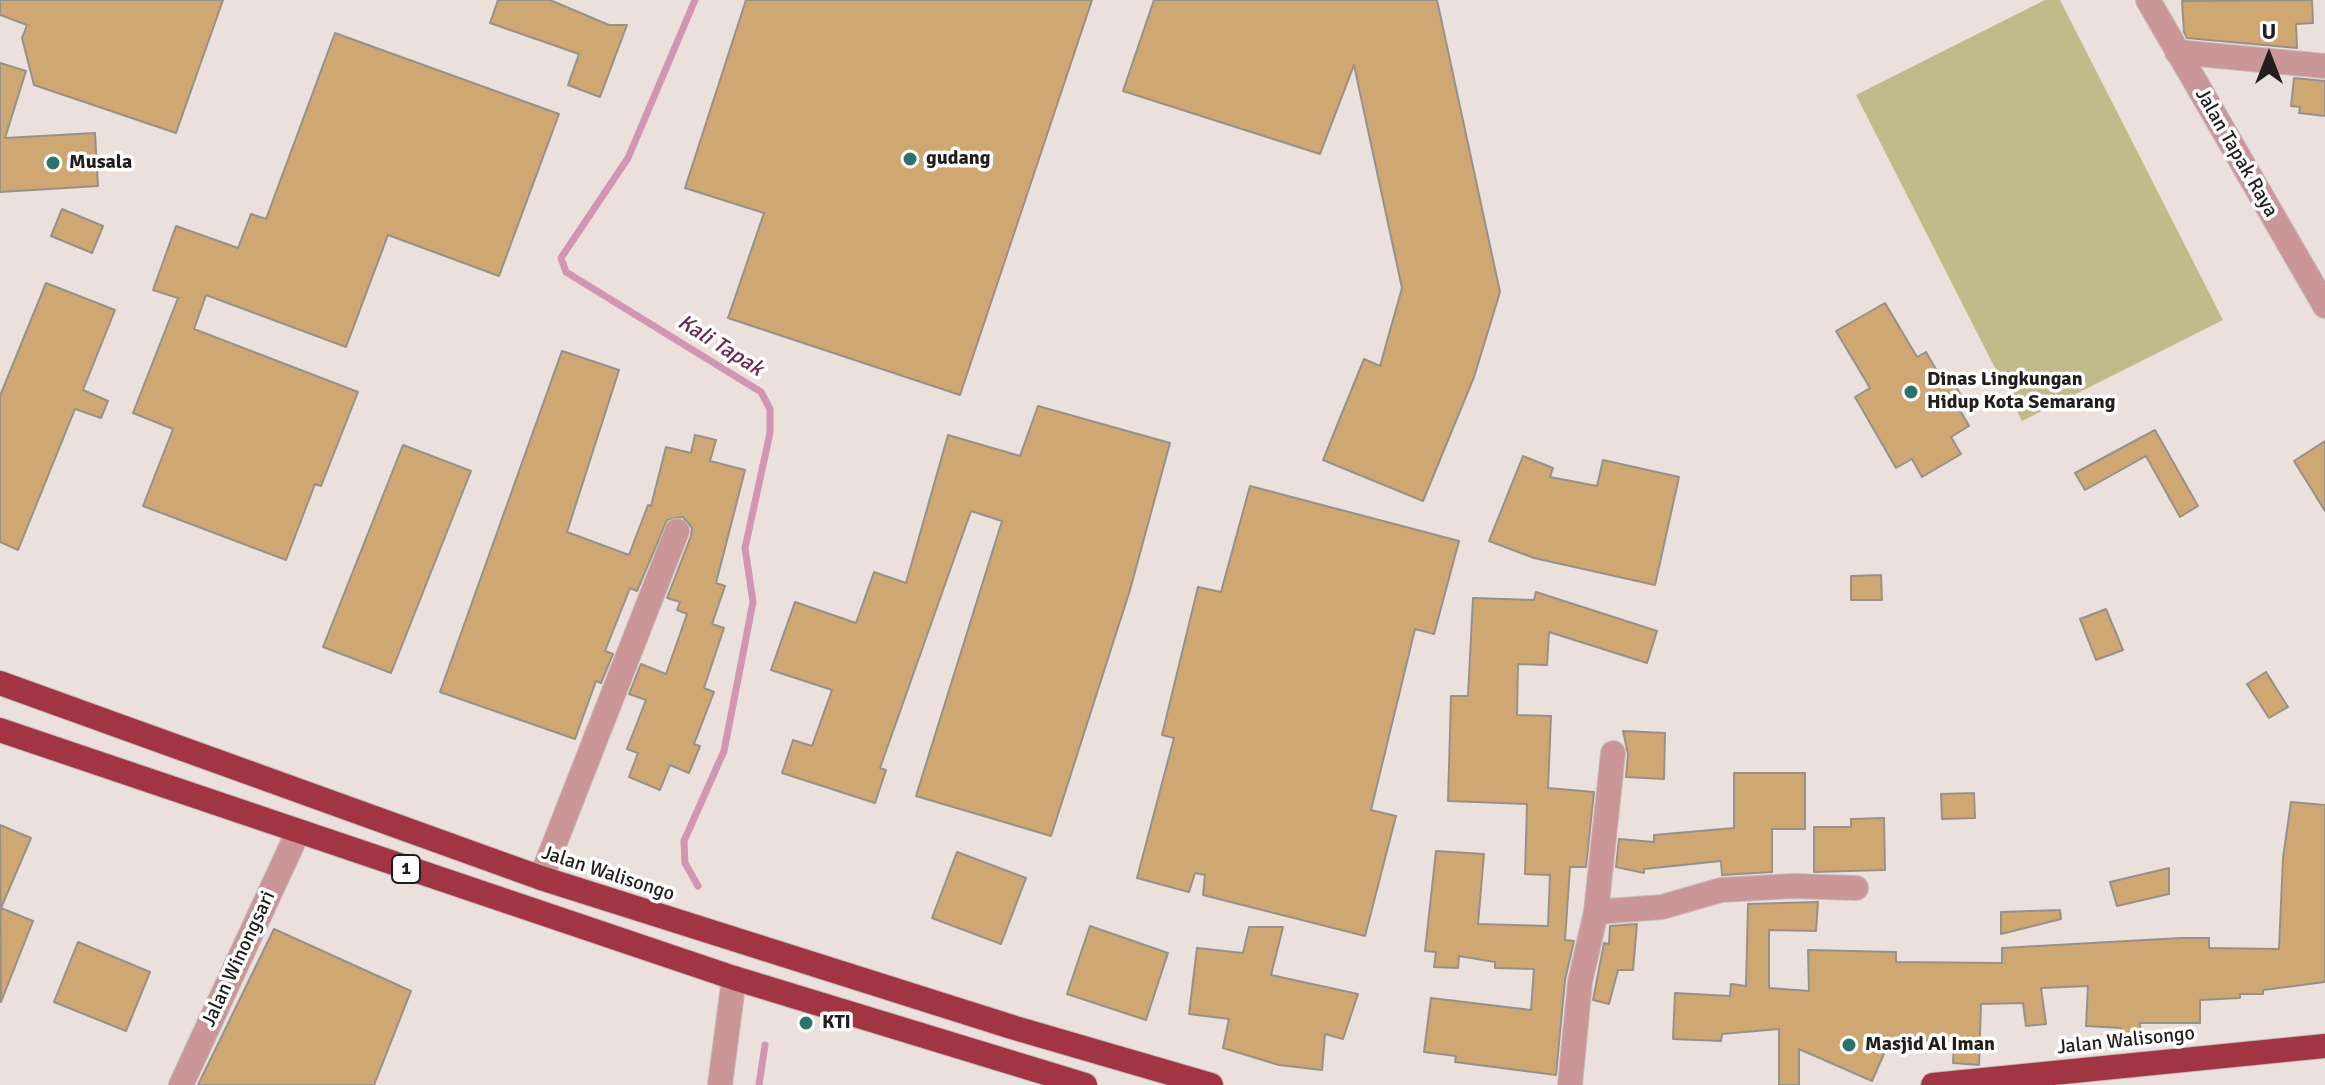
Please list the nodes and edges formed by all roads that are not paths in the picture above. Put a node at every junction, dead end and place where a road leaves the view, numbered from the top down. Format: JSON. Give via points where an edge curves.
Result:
{"nodes":[{"id":1,"x":2148,"y":0,"type":"edge"},
{"id":2,"x":2177,"y":52,"type":"junction"},
{"id":3,"x":2325,"y":66,"type":"edge"},
{"id":4,"x":2325,"y":306,"type":"edge"},
{"id":5,"x":677,"y":531,"type":"dead end"},
{"id":6,"x":0,"y":683,"type":"edge"},
{"id":7,"x":0,"y":730,"type":"edge"},
{"id":8,"x":1613,"y":753,"type":"dead end"},
{"id":9,"x":298,"y":832,"type":"junction"},
{"id":10,"x":541,"y":878,"type":"junction"},
{"id":11,"x":1856,"y":888,"type":"dead end"},
{"id":12,"x":1596,"y":912,"type":"junction"},
{"id":13,"x":734,"y":978,"type":"junction"},
{"id":14,"x":2325,"y":1046,"type":"edge"},
{"id":15,"x":181,"y":1085,"type":"edge"},
{"id":16,"x":720,"y":1085,"type":"edge"},
{"id":17,"x":1085,"y":1085,"type":"edge"},
{"id":18,"x":1211,"y":1085,"type":"edge"},
{"id":19,"x":1570,"y":1085,"type":"edge"},
{"id":20,"x":1933,"y":1085,"type":"edge"}],
"edges":[{"from":1,"to":2,"type":"street","name":"Jalan Tapak Raya"},
{"from":2,"to":3,"type":"street"},
{"from":2,"to":4,"type":"street","name":"Jalan Tapak Raya"},
{"from":5,"to":10,"type":"street"},
{"from":6,"to":10,"type":"highway","name":"Jalan Walisongo","number":"1"},
{"from":7,"to":9,"type":"highway","number":"1"},
{"from":8,"to":12,"type":"street"},
{"from":9,"to":13,"type":"highway","number":"1"},
{"from":9,"to":15,"type":"street","name":"Jalan Winongsari"},
{"from":10,"to":18,"type":"highway","name":"Jalan Walisongo","number":"1"},
{"from":11,"to":12,"type":"street","via":[[1721,890],[1662,907]]},
{"from":12,"to":19,"type":"street","via":[[1580,982]]},
{"from":13,"to":16,"type":"street"},
{"from":13,"to":17,"type":"highway","number":"1"},
{"from":14,"to":20,"type":"highway","name":"Jalan Walisongo"}]}
